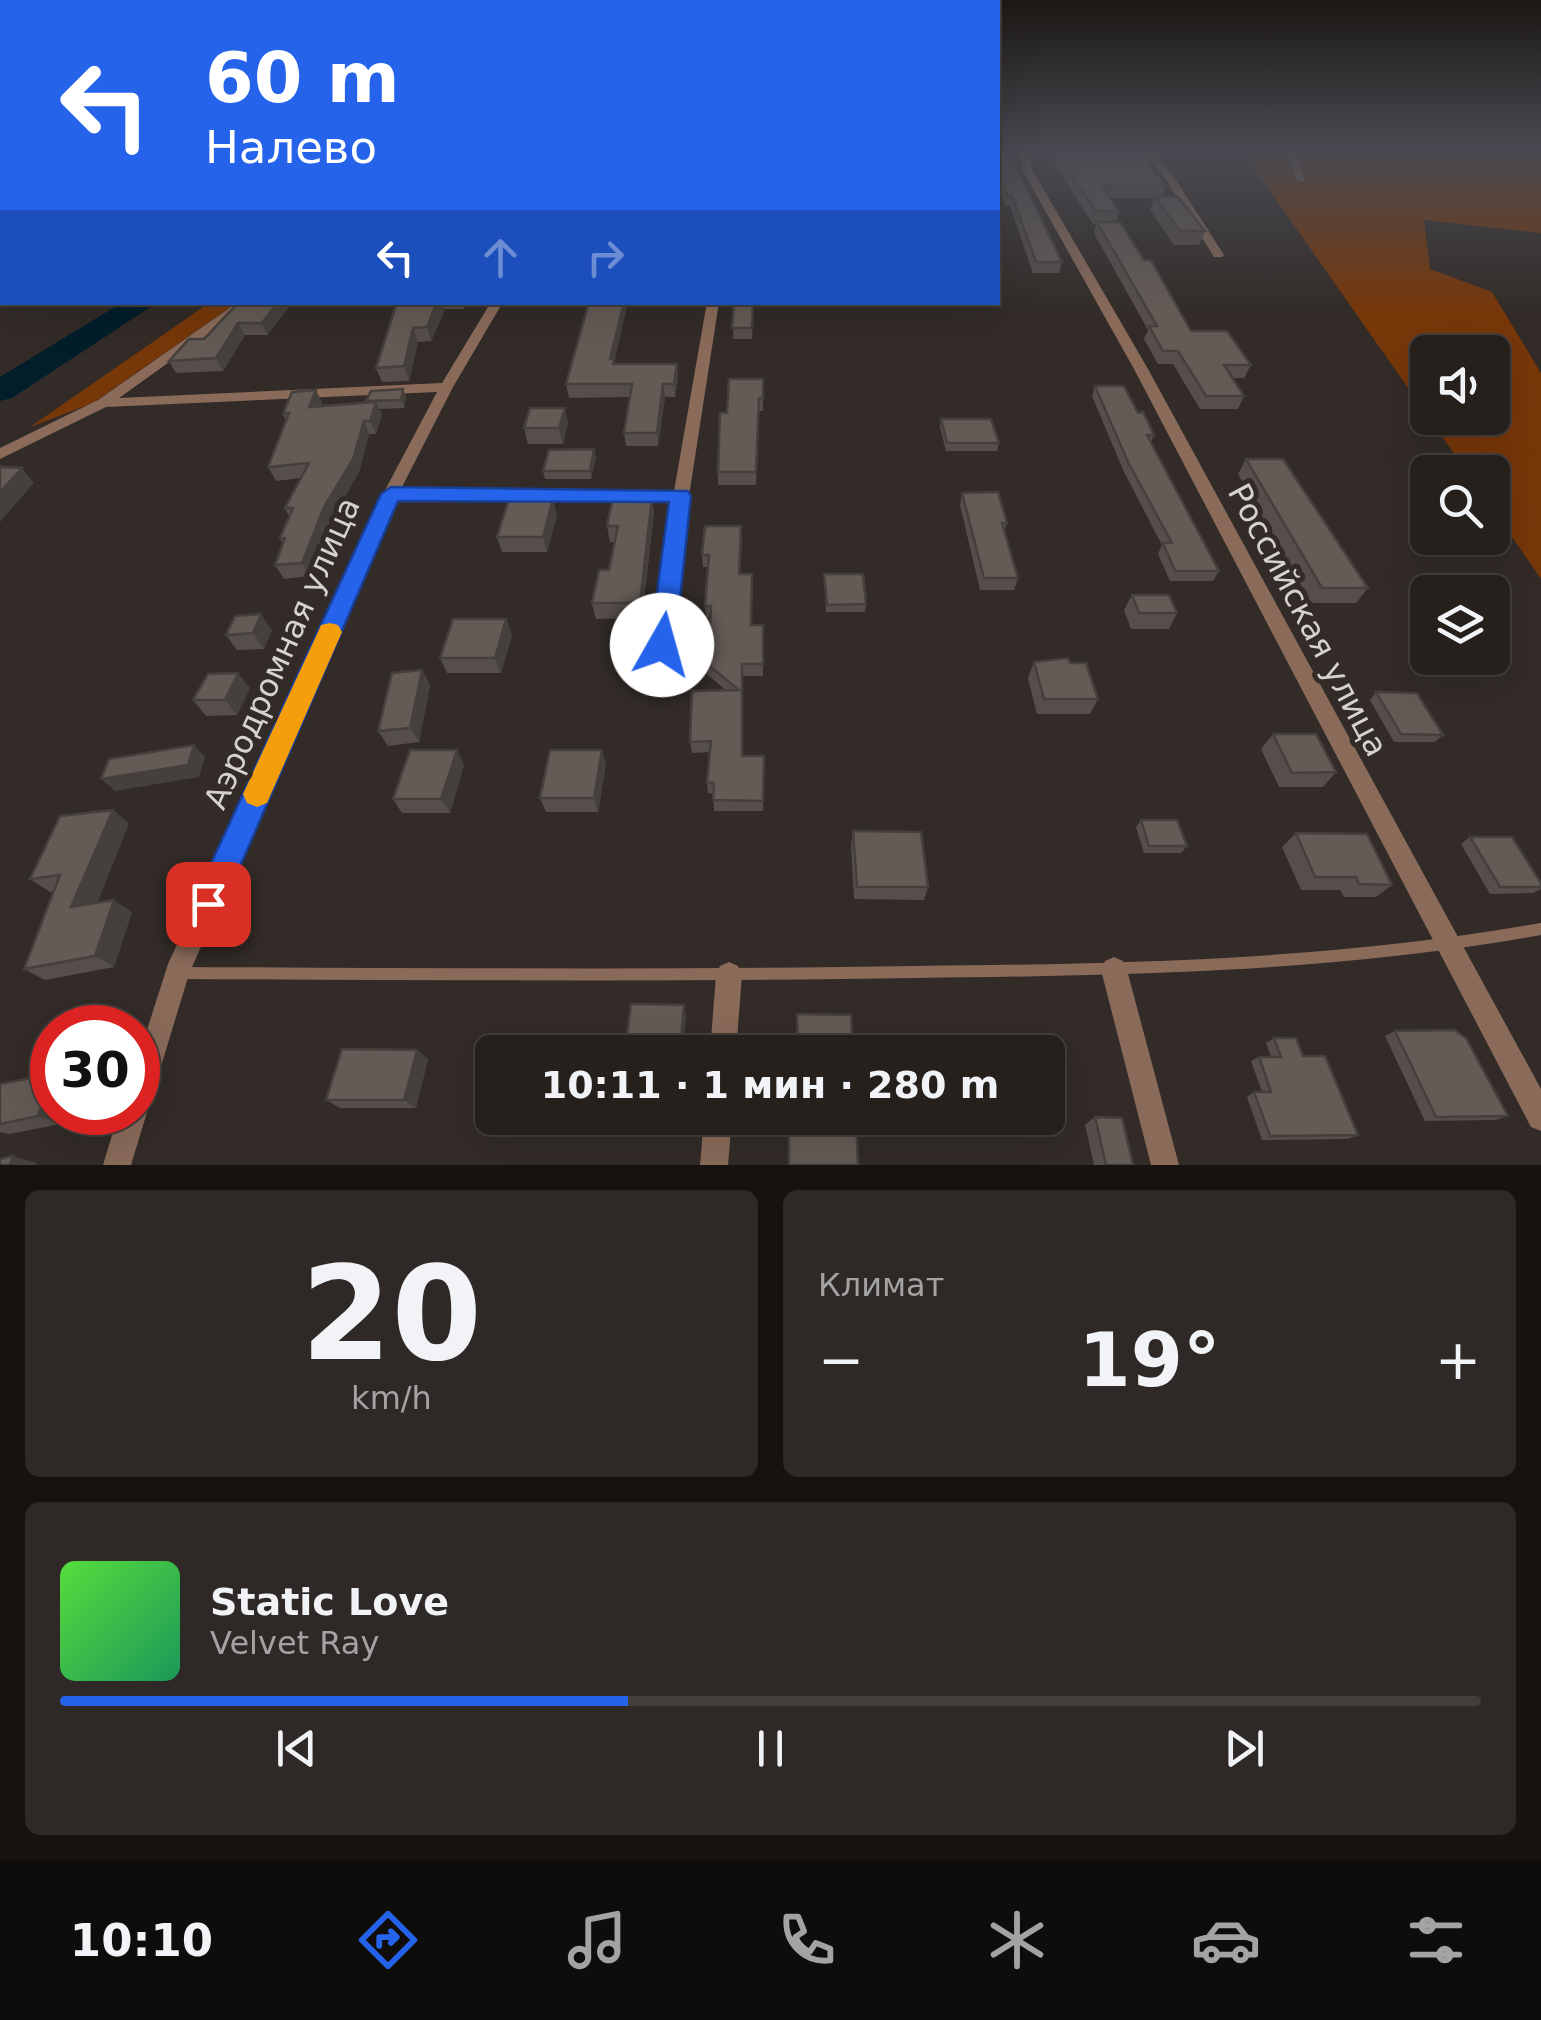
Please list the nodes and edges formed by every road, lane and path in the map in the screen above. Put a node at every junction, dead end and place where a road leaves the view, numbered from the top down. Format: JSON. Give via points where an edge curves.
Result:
{"nodes":[{"id":1,"x":1048,"y":205,"type":"edge"},
{"id":2,"x":1187,"y":205,"type":"edge"},
{"id":3,"x":1218,"y":255,"type":"dead end"},
{"id":4,"x":243,"y":305,"type":"edge"},
{"id":5,"x":495,"y":305,"type":"edge"},
{"id":6,"x":712,"y":305,"type":"edge"},
{"id":7,"x":446,"y":387,"type":"junction"},
{"id":8,"x":103,"y":402,"type":"junction"},
{"id":9,"x":0,"y":454,"type":"edge"},
{"id":10,"x":391,"y":494,"type":"junction"},
{"id":11,"x":680,"y":496,"type":"junction"},
{"id":12,"x":662,"y":645,"type":"dead end"},
{"id":13,"x":1541,"y":929,"type":"edge"},
{"id":14,"x":1448,"y":948,"type":"junction"},
{"id":15,"x":1114,"y":970,"type":"junction"},
{"id":16,"x":177,"y":973,"type":"junction"},
{"id":17,"x":729,"y":975,"type":"junction"},
{"id":18,"x":160,"y":1028,"type":"edge"},
{"id":19,"x":724,"y":1035,"type":"edge"},
{"id":20,"x":1541,"y":1117,"type":"edge"},
{"id":21,"x":127,"y":1135,"type":"edge"},
{"id":22,"x":717,"y":1135,"type":"edge"},
{"id":23,"x":117,"y":1165,"type":"edge"},
{"id":24,"x":714,"y":1165,"type":"edge"},
{"id":25,"x":1165,"y":1165,"type":"edge"}],
"edges":[{"from":1,"to":14,"type":"street","name":"Российская улица"},
{"from":2,"to":3,"type":"street"},
{"from":4,"to":8,"type":"street"},
{"from":5,"to":7,"type":"street","name":"Аэродромная улица"},
{"from":6,"to":11,"type":"street"},
{"from":7,"to":8,"type":"street"},
{"from":7,"to":10,"type":"street","name":"Аэродромная улица"},
{"from":8,"to":9,"type":"street"},
{"from":10,"to":11,"type":"street"},
{"from":10,"to":16,"type":"street","name":"Аэродромная улица"},
{"from":11,"to":12,"type":"street"},
{"from":13,"to":14,"type":"lane"},
{"from":14,"to":15,"type":"lane"},
{"from":14,"to":20,"type":"street","name":"Российская улица"},
{"from":15,"to":17,"type":"lane"},
{"from":15,"to":25,"type":"street"},
{"from":16,"to":17,"type":"lane"},
{"from":16,"to":18,"type":"street","name":"Аэродромная улица"},
{"from":17,"to":19,"type":"street"},
{"from":21,"to":23,"type":"street"},
{"from":22,"to":24,"type":"street"}]}
